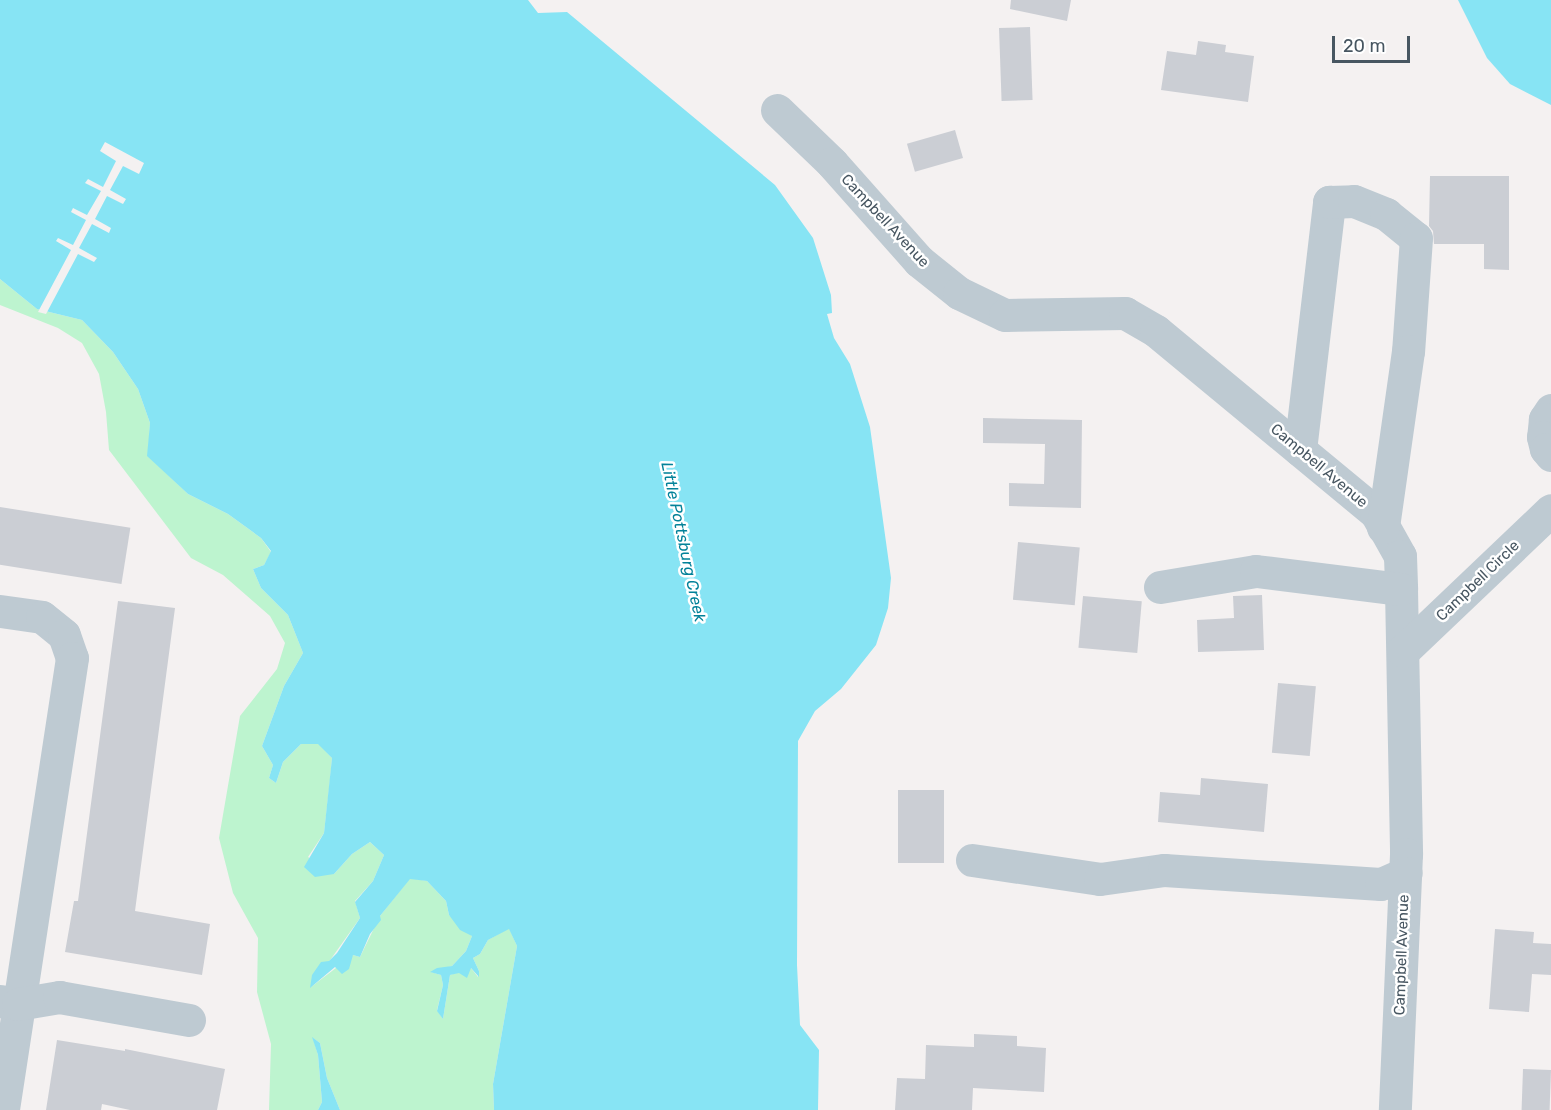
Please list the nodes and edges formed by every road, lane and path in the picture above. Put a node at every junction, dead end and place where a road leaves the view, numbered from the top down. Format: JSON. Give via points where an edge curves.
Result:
{"nodes":[{"id":1,"x":777,"y":110,"type":"dead end"},
{"id":2,"x":1551,"y":410,"type":"edge"},
{"id":3,"x":1300,"y":450,"type":"junction"},
{"id":4,"x":1551,"y":455,"type":"edge"},
{"id":5,"x":1551,"y":510,"type":"edge"},
{"id":6,"x":1383,"y":526,"type":"junction"},
{"id":7,"x":1160,"y":587,"type":"dead end"},
{"id":8,"x":1401,"y":589,"type":"junction"},
{"id":9,"x":0,"y":611,"type":"edge"},
{"id":10,"x":1403,"y":651,"type":"junction"},
{"id":11,"x":972,"y":860,"type":"dead end"},
{"id":12,"x":1406,"y":873,"type":"junction"},
{"id":13,"x":9,"y":1003,"type":"edge"},
{"id":14,"x":189,"y":1020,"type":"dead end"},
{"id":15,"x":3,"y":1110,"type":"edge"},
{"id":16,"x":1395,"y":1110,"type":"edge"}],
"edges":[{"from":1,"to":3,"type":"street","name":"Campbell Avenue","via":[[832,163],[919,261],[959,293],[1005,315],[1125,313],[1156,331]]},
{"from":2,"to":4,"type":"street","via":[[1545,419],[1543,437]]},
{"from":3,"to":6,"type":"street","name":"Campbell Avenue","via":[[1376,513]]},
{"from":3,"to":6,"type":"street","via":[[1329,202],[1354,201],[1386,214],[1416,238],[1408,351]]},
{"from":5,"to":10,"type":"street","name":"Campbell Circle"},
{"from":6,"to":8,"type":"street","name":"Campbell Avenue","via":[[1400,556]]},
{"from":7,"to":8,"type":"street","via":[[1256,571]]},
{"from":8,"to":10,"type":"street","name":"Campbell Avenue"},
{"from":9,"to":13,"type":"street","via":[[42,617],[64,635],[72,658]]},
{"from":10,"to":12,"type":"street","name":"Campbell Avenue"},
{"from":11,"to":12,"type":"street","via":[[1100,879],[1164,870],[1381,884]]},
{"from":12,"to":16,"type":"street","name":"Campbell Avenue"},
{"from":13,"to":14,"type":"street","via":[[58,996]]},
{"from":13,"to":15,"type":"street"}]}
